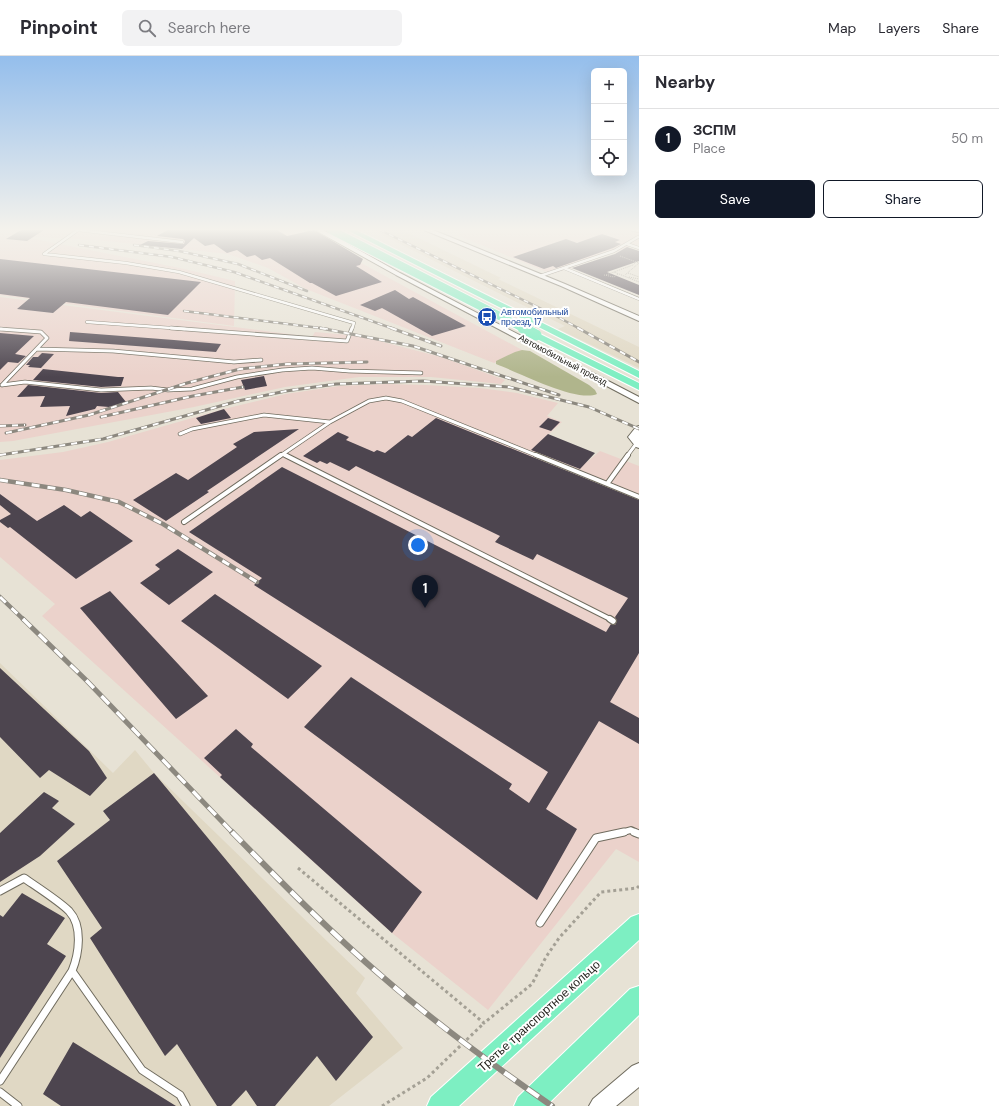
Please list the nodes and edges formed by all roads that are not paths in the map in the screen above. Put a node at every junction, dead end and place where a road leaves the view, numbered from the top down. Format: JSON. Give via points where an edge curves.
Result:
{"nodes":[{"id":1,"x":203,"y":279,"type":"edge"},
{"id":2,"x":410,"y":279,"type":"edge"},
{"id":3,"x":427,"y":279,"type":"edge"},
{"id":4,"x":448,"y":279,"type":"edge"},
{"id":5,"x":547,"y":279,"type":"edge"},
{"id":6,"x":591,"y":279,"type":"edge"},
{"id":7,"x":639,"y":299,"type":"edge"},
{"id":8,"x":639,"y":319,"type":"edge"},
{"id":9,"x":520,"y":321,"type":"dead end"},
{"id":10,"x":87,"y":322,"type":"dead end"},
{"id":11,"x":500,"y":327,"type":"junction"},
{"id":12,"x":0,"y":329,"type":"edge"},
{"id":13,"x":37,"y":349,"type":"junction"},
{"id":14,"x":261,"y":360,"type":"dead end"},
{"id":15,"x":421,"y":373,"type":"dead end"},
{"id":16,"x":639,"y":375,"type":"edge"},
{"id":17,"x":1,"y":385,"type":"edge"},
{"id":18,"x":639,"y":387,"type":"edge"},
{"id":19,"x":639,"y":400,"type":"edge"},
{"id":20,"x":330,"y":422,"type":"junction"},
{"id":21,"x":639,"y":429,"type":"edge"},
{"id":22,"x":180,"y":434,"type":"dead end"},
{"id":23,"x":638,"y":444,"type":"edge"},
{"id":24,"x":283,"y":454,"type":"junction"},
{"id":25,"x":607,"y":484,"type":"junction"},
{"id":26,"x":639,"y":497,"type":"edge"},
{"id":27,"x":184,"y":522,"type":"dead end"},
{"id":28,"x":613,"y":620,"type":"dead end"},
{"id":29,"x":639,"y":834,"type":"edge"},
{"id":30,"x":0,"y":891,"type":"edge"},
{"id":31,"x":540,"y":923,"type":"dead end"},
{"id":32,"x":639,"y":925,"type":"edge"},
{"id":33,"x":72,"y":971,"type":"junction"},
{"id":34,"x":639,"y":998,"type":"edge"},
{"id":35,"x":639,"y":1073,"type":"edge"},
{"id":36,"x":0,"y":1081,"type":"edge"},
{"id":37,"x":0,"y":1092,"type":"edge"},
{"id":38,"x":18,"y":1106,"type":"edge"},
{"id":39,"x":186,"y":1106,"type":"edge"},
{"id":40,"x":440,"y":1106,"type":"edge"},
{"id":41,"x":527,"y":1106,"type":"edge"},
{"id":42,"x":600,"y":1106,"type":"edge"}],
"edges":[{"from":1,"to":10,"type":"lane","via":[[354,323],[347,341]]},
{"from":2,"to":11,"type":"street","name":"Автомобильный проезд"},
{"from":3,"to":18,"type":"main road","bridge":true},
{"from":4,"to":16,"type":"main road"},
{"from":5,"to":8,"type":"street"},
{"from":6,"to":7,"type":"lane"},
{"from":9,"to":11,"type":"lane"},
{"from":11,"to":19,"type":"street","name":"Автомобильный проезд"},
{"from":12,"to":13,"type":"lane","via":[[41,332],[47,338]]},
{"from":13,"to":14,"type":"lane","via":[[113,351],[234,362]]},
{"from":13,"to":17,"type":"lane"},
{"from":15,"to":17,"type":"lane","via":[[312,368],[282,370],[237,377],[192,389],[168,390],[101,390],[25,382]]},
{"from":20,"to":22,"type":"lane","via":[[264,416],[192,429]]},
{"from":20,"to":24,"type":"lane"},
{"from":20,"to":25,"type":"lane","via":[[369,401],[379,398],[395,399]]},
{"from":21,"to":23,"type":"street","via":[[633,437]]},
{"from":23,"to":25,"type":"lane"},
{"from":24,"to":27,"type":"lane"},
{"from":24,"to":28,"type":"lane"},
{"from":25,"to":26,"type":"lane"},
{"from":29,"to":31,"type":"lane","via":[[631,830],[596,838]]},
{"from":30,"to":33,"type":"lane","via":[[24,878],[70,912],[78,929],[78,958]]},
{"from":32,"to":40,"type":"main road","name":"Третье транспортное кольцо"},
{"from":33,"to":36,"type":"lane"},
{"from":33,"to":39,"type":"lane","via":[[142,1070],[180,1096]]},
{"from":34,"to":41,"type":"main road"},
{"from":35,"to":42,"type":"street"},
{"from":37,"to":38,"type":"lane"}]}
